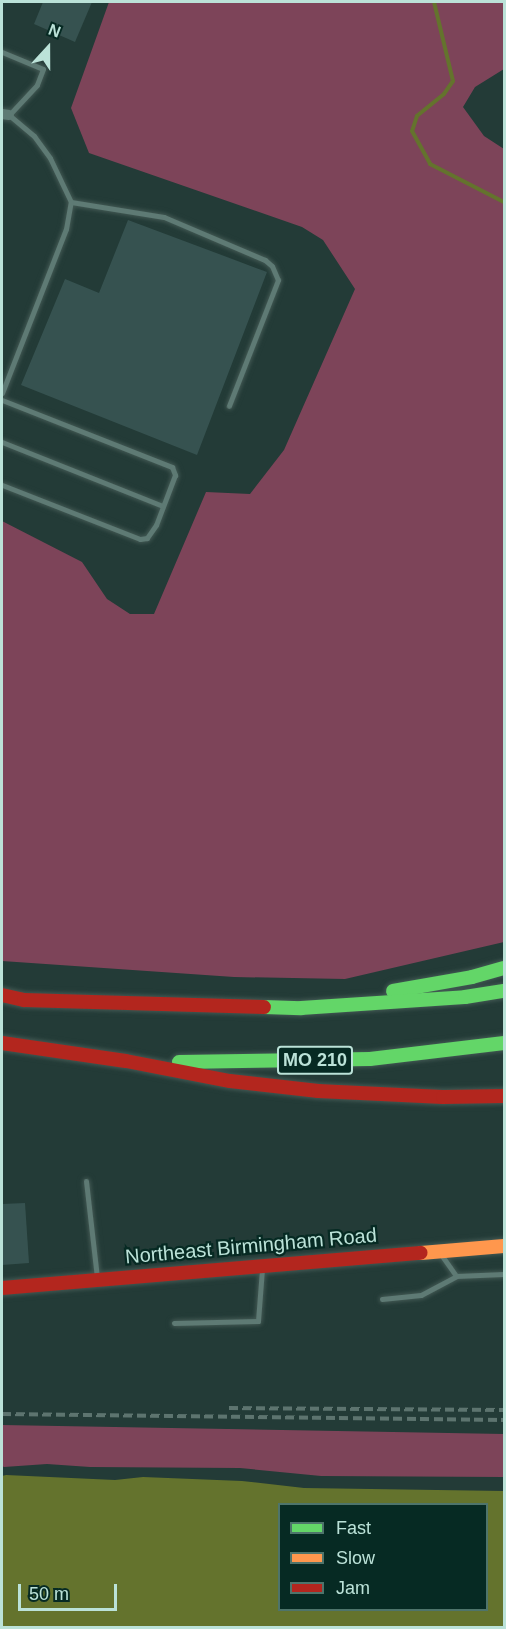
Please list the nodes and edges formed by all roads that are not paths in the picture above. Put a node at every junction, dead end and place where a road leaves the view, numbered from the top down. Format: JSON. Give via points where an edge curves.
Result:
{"nodes":[{"id":1,"x":2,"y":52,"type":"edge"},
{"id":2,"x":5,"y":115,"type":"edge"},
{"id":3,"x":71,"y":202,"type":"junction"},
{"id":4,"x":2,"y":393,"type":"edge"},
{"id":5,"x":2,"y":400,"type":"edge"},
{"id":6,"x":229,"y":406,"type":"dead end"},
{"id":7,"x":2,"y":442,"type":"edge"},
{"id":8,"x":2,"y":485,"type":"edge"},
{"id":9,"x":163,"y":506,"type":"junction"},
{"id":10,"x":504,"y":968,"type":"edge"},
{"id":11,"x":504,"y":991,"type":"edge"},
{"id":12,"x":2,"y":995,"type":"edge"},
{"id":13,"x":302,"y":1008,"type":"junction"},
{"id":14,"x":2,"y":1043,"type":"edge"},
{"id":15,"x":504,"y":1043,"type":"edge"},
{"id":16,"x":126,"y":1061,"type":"junction"},
{"id":17,"x":504,"y":1096,"type":"edge"},
{"id":18,"x":86,"y":1182,"type":"dead end"},
{"id":19,"x":504,"y":1246,"type":"edge"},
{"id":20,"x":438,"y":1249,"type":"junction"},
{"id":21,"x":262,"y":1264,"type":"junction"},
{"id":22,"x":504,"y":1274,"type":"edge"},
{"id":23,"x":456,"y":1276,"type":"junction"},
{"id":24,"x":97,"y":1279,"type":"junction"},
{"id":25,"x":2,"y":1287,"type":"edge"},
{"id":26,"x":382,"y":1299,"type":"dead end"},
{"id":27,"x":174,"y":1323,"type":"dead end"}],
"edges":[{"from":1,"to":2,"type":"lane","via":[[43,69],[37,85]]},
{"from":2,"to":3,"type":"lane","via":[[39,143]]},
{"from":3,"to":4,"type":"lane","via":[[66,229]]},
{"from":3,"to":6,"type":"lane","via":[[164,217],[272,266],[278,280]]},
{"from":5,"to":9,"type":"lane","via":[[172,467],[175,476]]},
{"from":7,"to":9,"type":"lane"},
{"from":8,"to":9,"type":"lane","via":[[140,539],[147,538]]},
{"from":10,"to":13,"type":"main road"},
{"from":11,"to":13,"type":"main road"},
{"from":12,"to":13,"type":"main road","via":[[24,1000]]},
{"from":14,"to":16,"type":"main road","number":"MO 210"},
{"from":15,"to":16,"type":"main road","number":"MO 210","via":[[370,1059]]},
{"from":16,"to":17,"type":"main road","via":[[230,1081],[318,1091]]},
{"from":18,"to":24,"type":"lane"},
{"from":19,"to":20,"type":"main road","name":"Northeast Birmingham Road"},
{"from":20,"to":21,"type":"main road","name":"Northeast Birmingham Road"},
{"from":20,"to":23,"type":"lane"},
{"from":21,"to":24,"type":"main road","name":"Northeast Birmingham Road"},
{"from":21,"to":27,"type":"lane","via":[[258,1321]]},
{"from":22,"to":23,"type":"lane"},
{"from":23,"to":26,"type":"lane","via":[[422,1295]]},
{"from":24,"to":25,"type":"main road","name":"Northeast Birmingham Road"}]}
